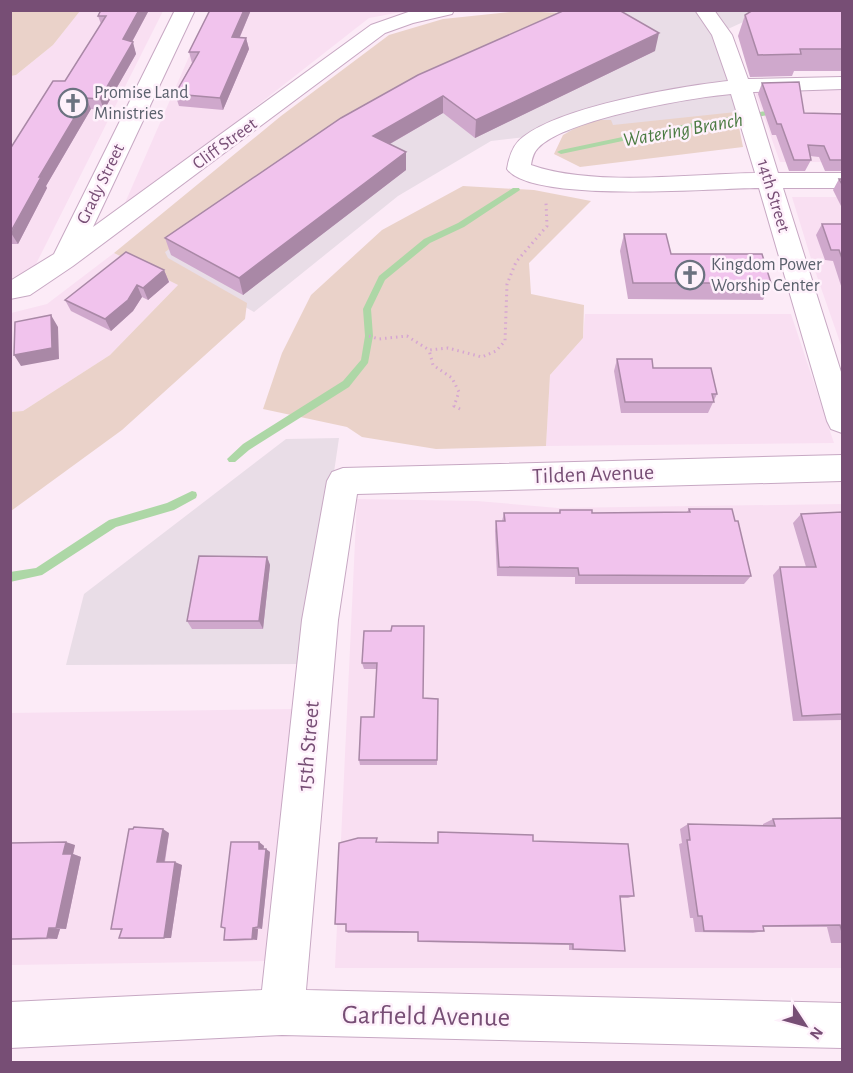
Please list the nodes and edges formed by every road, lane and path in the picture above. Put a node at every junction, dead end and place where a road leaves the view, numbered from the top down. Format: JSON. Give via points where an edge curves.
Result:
{"nodes":[{"id":1,"x":185,"y":10,"type":"edge"},
{"id":2,"x":445,"y":10,"type":"edge"},
{"id":3,"x":704,"y":10,"type":"edge"},
{"id":4,"x":843,"y":83,"type":"edge"},
{"id":5,"x":746,"y":106,"type":"junction"},
{"id":6,"x":548,"y":179,"type":"junction"},
{"id":7,"x":768,"y":179,"type":"junction"},
{"id":8,"x":843,"y":180,"type":"edge"},
{"id":9,"x":64,"y":260,"type":"junction"},
{"id":10,"x":10,"y":290,"type":"edge"},
{"id":11,"x":369,"y":336,"type":"dead end"},
{"id":12,"x":429,"y":350,"type":"junction"},
{"id":13,"x":460,"y":409,"type":"dead end"},
{"id":14,"x":843,"y":421,"type":"edge"},
{"id":15,"x":843,"y":468,"type":"edge"},
{"id":16,"x":343,"y":481,"type":"joint"},
{"id":17,"x":282,"y":1012,"type":"junction"},
{"id":18,"x":10,"y":1025,"type":"edge"},
{"id":19,"x":843,"y":1026,"type":"edge"}],
"edges":[{"from":1,"to":9,"type":"street","name":"Grady Street"},
{"from":2,"to":9,"type":"street","name":"Cliff Street","via":[[378,29]]},
{"from":3,"to":5,"type":"street","name":"14th Street","via":[[722,35]]},
{"from":4,"to":5,"type":"street"},
{"from":5,"to":6,"type":"street","via":[[653,101],[568,123],[532,141],[520,156],[519,169]]},
{"from":5,"to":7,"type":"street","name":"14th Street"},
{"from":6,"to":7,"type":"street","via":[[596,184]]},
{"from":6,"to":12,"type":"path","via":[[547,226],[516,262],[507,284],[505,342],[482,357],[448,348]]},
{"from":7,"to":8,"type":"street"},
{"from":7,"to":14,"type":"street","name":"14th Street"},
{"from":9,"to":10,"type":"street","name":"Cliff Street","via":[[21,288]]},
{"from":11,"to":12,"type":"path","via":[[407,336]]},
{"from":12,"to":13,"type":"path","via":[[428,356],[438,370],[452,378],[459,392],[454,406]]},
{"from":15,"to":16,"type":"street","name":"Tilden Avenue"},
{"from":16,"to":17,"type":"street","name":"15th Street","via":[[320,620]]},
{"from":17,"to":18,"type":"street","name":"Garfield Avenue"},
{"from":17,"to":19,"type":"street","name":"Garfield Avenue"}]}
